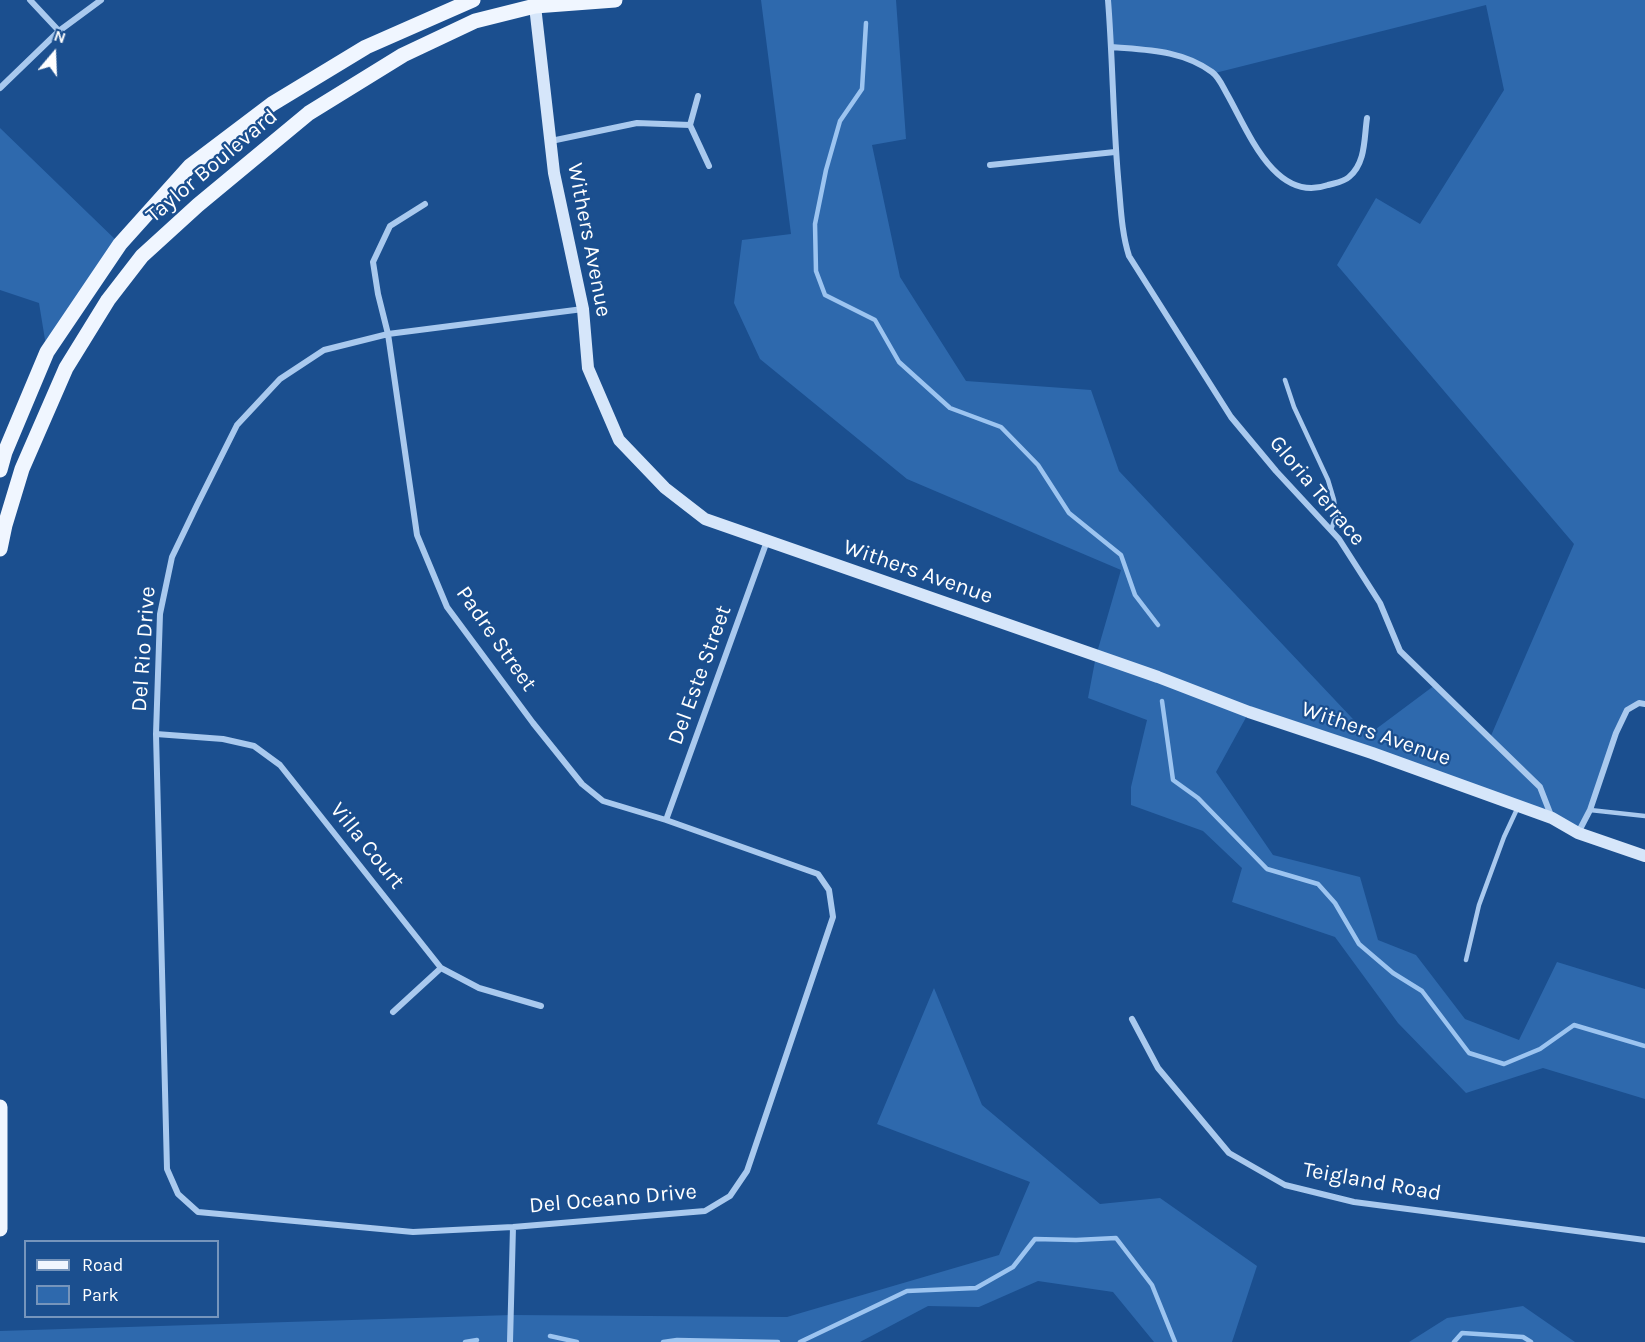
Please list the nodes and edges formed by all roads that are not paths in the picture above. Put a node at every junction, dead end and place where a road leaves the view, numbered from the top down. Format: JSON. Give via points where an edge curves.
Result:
{"nodes":[{"id":1,"x":30,"y":0,"type":"edge"},
{"id":2,"x":101,"y":0,"type":"edge"},
{"id":3,"x":473,"y":0,"type":"edge"},
{"id":4,"x":615,"y":0,"type":"edge"},
{"id":5,"x":1108,"y":0,"type":"edge"},
{"id":6,"x":534,"y":2,"type":"edge"},
{"id":7,"x":59,"y":32,"type":"junction"},
{"id":8,"x":1112,"y":47,"type":"junction"},
{"id":9,"x":0,"y":88,"type":"edge"},
{"id":10,"x":698,"y":96,"type":"dead end"},
{"id":11,"x":1367,"y":118,"type":"dead end"},
{"id":12,"x":690,"y":125,"type":"junction"},
{"id":13,"x":550,"y":141,"type":"junction"},
{"id":14,"x":1115,"y":152,"type":"junction"},
{"id":15,"x":990,"y":165,"type":"dead end"},
{"id":16,"x":709,"y":166,"type":"dead end"},
{"id":17,"x":425,"y":204,"type":"dead end"},
{"id":18,"x":583,"y":309,"type":"junction"},
{"id":19,"x":388,"y":334,"type":"junction"},
{"id":20,"x":1285,"y":380,"type":"dead end"},
{"id":21,"x":0,"y":470,"type":"edge"},
{"id":22,"x":1331,"y":530,"type":"junction"},
{"id":23,"x":766,"y":541,"type":"junction"},
{"id":24,"x":0,"y":549,"type":"edge"},
{"id":25,"x":1645,"y":704,"type":"edge"},
{"id":26,"x":156,"y":734,"type":"junction"},
{"id":27,"x":1518,"y":807,"type":"junction"},
{"id":28,"x":1590,"y":810,"type":"junction"},
{"id":29,"x":1645,"y":816,"type":"edge"},
{"id":30,"x":1552,"y":818,"type":"junction"},
{"id":31,"x":666,"y":820,"type":"junction"},
{"id":32,"x":1578,"y":832,"type":"junction"},
{"id":33,"x":1645,"y":855,"type":"edge"},
{"id":34,"x":1466,"y":960,"type":"dead end"},
{"id":35,"x":441,"y":968,"type":"junction"},
{"id":36,"x":541,"y":1006,"type":"dead end"},
{"id":37,"x":393,"y":1012,"type":"dead end"},
{"id":38,"x":1131,"y":1019,"type":"dead end"},
{"id":39,"x":0,"y":1107,"type":"edge"},
{"id":40,"x":178,"y":1194,"type":"joint"},
{"id":41,"x":513,"y":1227,"type":"junction"},
{"id":42,"x":0,"y":1229,"type":"edge"},
{"id":43,"x":1645,"y":1240,"type":"edge"},
{"id":44,"x":510,"y":1342,"type":"edge"}],
"edges":[{"from":1,"to":7,"type":"street"},
{"from":2,"to":7,"type":"street"},
{"from":3,"to":21,"type":"main road","name":"Taylor Boulevard","via":[[366,47],[272,104],[190,166],[120,244],[47,352]]},
{"from":4,"to":6,"type":"main road","name":"Taylor Boulevard"},
{"from":5,"to":8,"type":"street","name":"Gloria Terrace"},
{"from":6,"to":13,"type":"street","name":"Withers Avenue"},
{"from":6,"to":24,"type":"main road","name":"Taylor Boulevard","via":[[475,21],[413,50],[309,113],[142,256],[108,300],[66,369],[22,469]]},
{"from":7,"to":9,"type":"street"},
{"from":8,"to":11,"type":"street","via":[[1164,51],[1192,59],[1215,73],[1265,160],[1297,187],[1316,189],[1348,178],[1361,163]]},
{"from":8,"to":14,"type":"street","name":"Gloria Terrace"},
{"from":10,"to":12,"type":"street"},
{"from":12,"to":13,"type":"street","via":[[636,123]]},
{"from":12,"to":16,"type":"street"},
{"from":13,"to":18,"type":"street","name":"Withers Avenue"},
{"from":14,"to":15,"type":"street"},
{"from":14,"to":22,"type":"street","name":"Gloria Terrace","via":[[1124,242],[1129,256],[1231,417]]},
{"from":17,"to":19,"type":"street","name":"Padre Street","via":[[390,226],[373,262]]},
{"from":18,"to":19,"type":"street","name":"Del Rio Drive"},
{"from":18,"to":23,"type":"street","name":"Withers Avenue","via":[[588,368],[619,440],[665,488],[705,519]]},
{"from":19,"to":26,"type":"street","name":"Del Rio Drive","via":[[324,350],[280,379],[237,425],[172,557],[160,614]]},
{"from":19,"to":31,"type":"street","name":"Padre Street","via":[[417,535],[447,607],[582,784],[603,801]]},
{"from":20,"to":22,"type":"lane","via":[[1328,480],[1336,515]]},
{"from":22,"to":30,"type":"street","name":"Gloria Terrace","via":[[1380,603],[1400,651],[1540,787]]},
{"from":23,"to":27,"type":"street","name":"Withers Avenue"},
{"from":23,"to":31,"type":"street","name":"Del Este Street"},
{"from":25,"to":28,"type":"street","via":[[1627,710]]},
{"from":26,"to":35,"type":"street","name":"Villa Court","via":[[223,739],[254,746],[279,765]]},
{"from":26,"to":40,"type":"street","name":"Del Rio Drive","via":[[166,1169]]},
{"from":27,"to":30,"type":"street","name":"Withers Avenue"},
{"from":27,"to":34,"type":"lane","via":[[1479,905]]},
{"from":28,"to":29,"type":"lane"},
{"from":28,"to":32,"type":"street"},
{"from":30,"to":32,"type":"street","name":"Withers Avenue"},
{"from":31,"to":41,"type":"street","name":"Del Oceano Drive","via":[[818,874],[831,897],[833,917],[747,1171],[730,1196],[705,1211]]},
{"from":32,"to":33,"type":"street","name":"Withers Avenue"},
{"from":35,"to":36,"type":"street","name":"Villa Court","via":[[479,988]]},
{"from":35,"to":37,"type":"street"},
{"from":38,"to":43,"type":"street","name":"Teigland Road","via":[[1158,1068],[1229,1153],[1285,1185],[1354,1202]]},
{"from":39,"to":42,"type":"main road"},
{"from":40,"to":41,"type":"street","name":"Del Oceano Drive","via":[[198,1212],[412,1232]]},
{"from":41,"to":44,"type":"street"}]}
